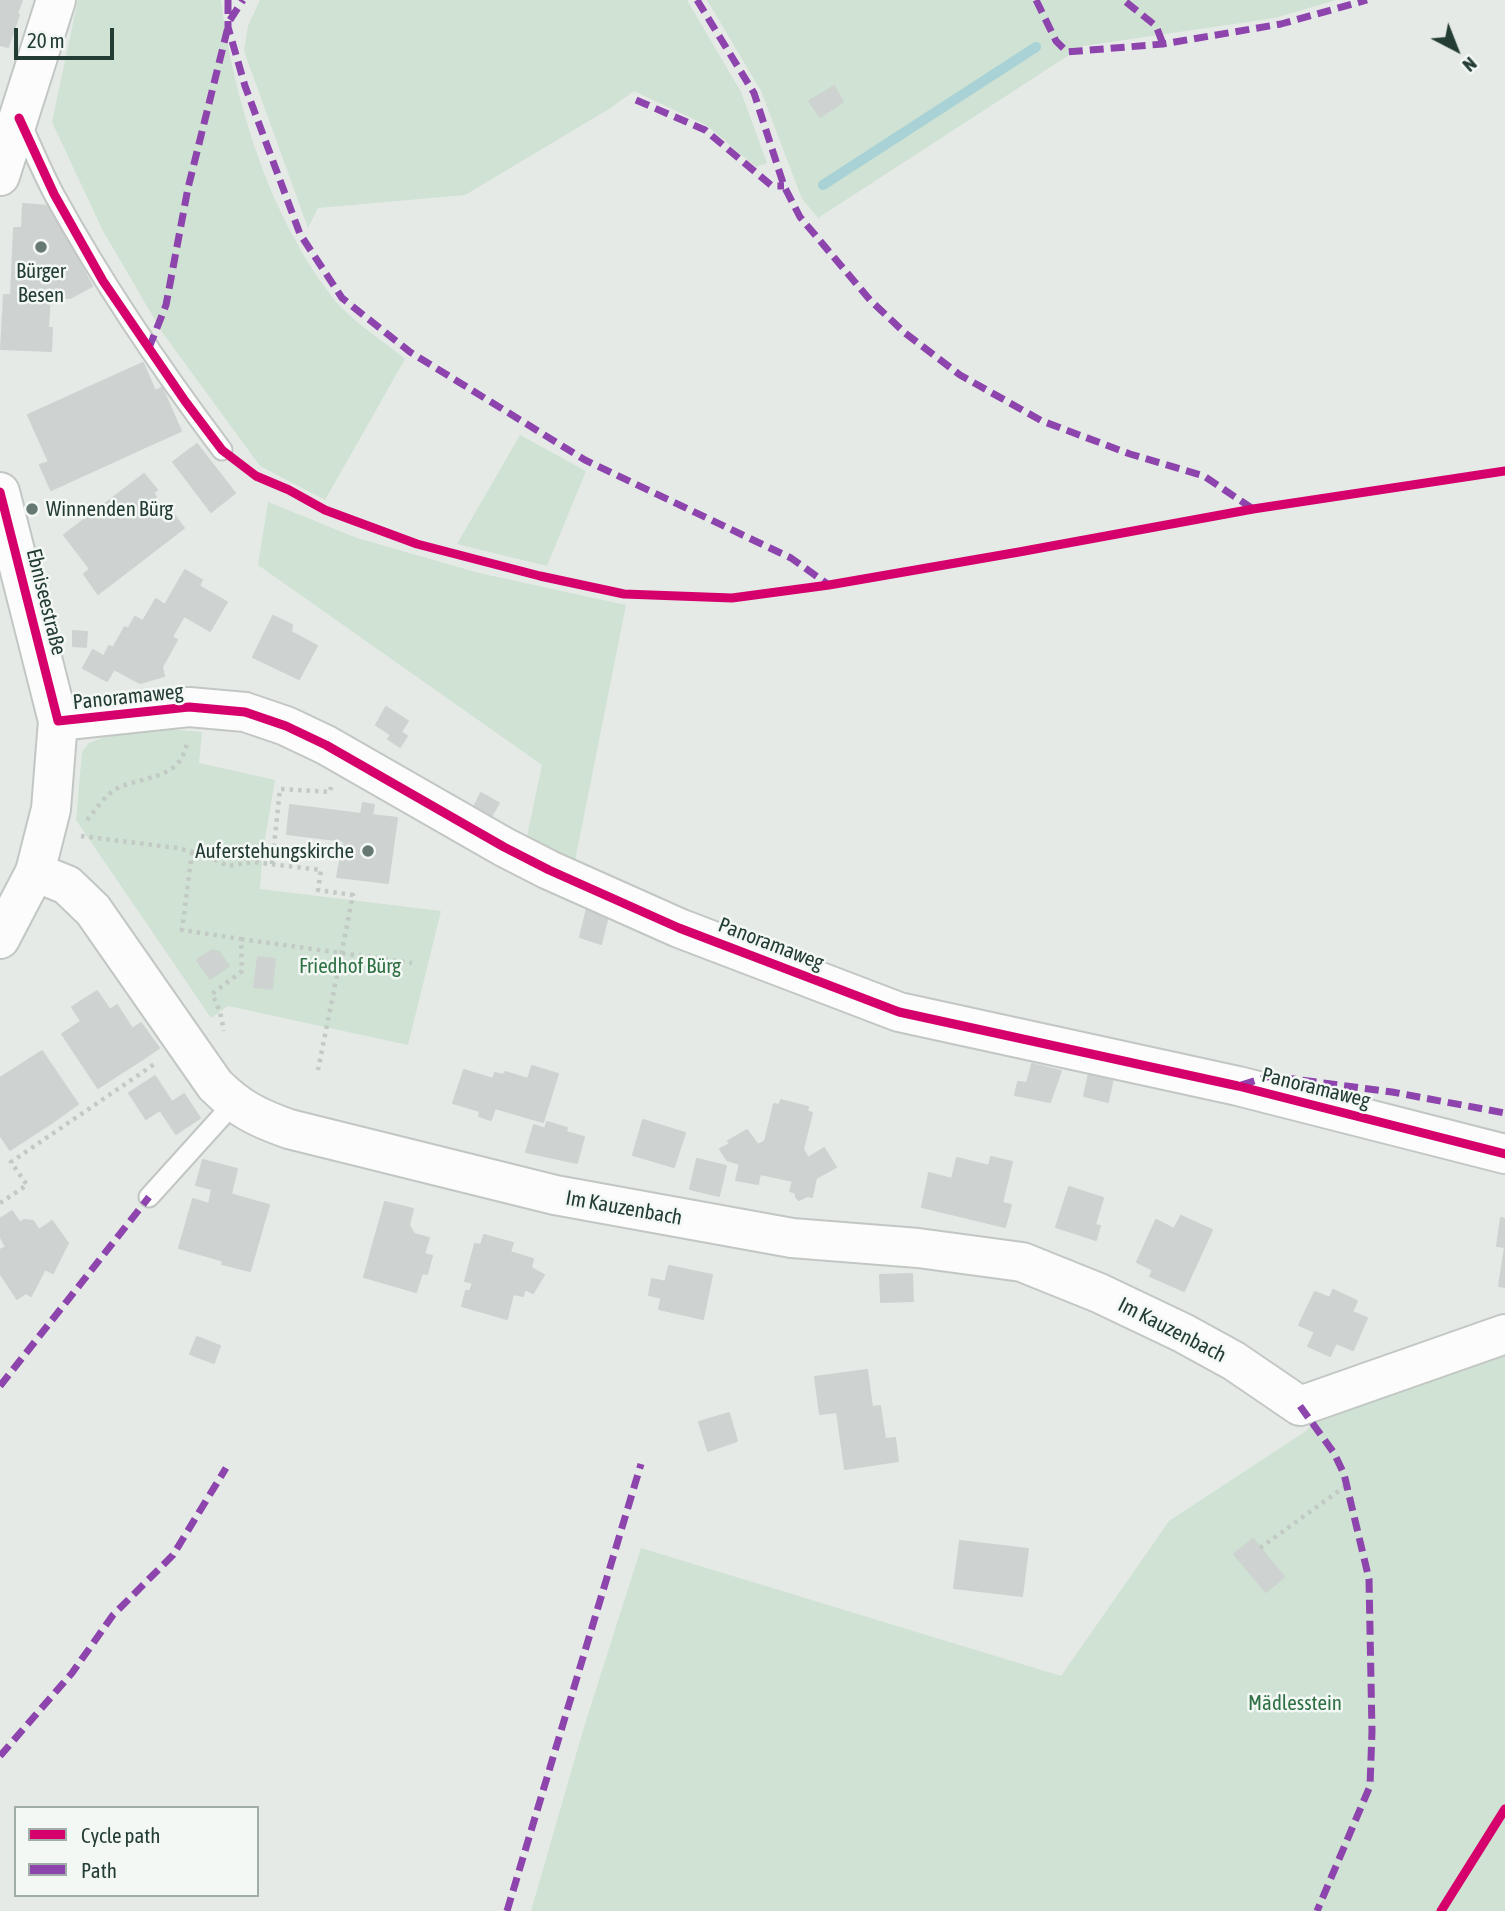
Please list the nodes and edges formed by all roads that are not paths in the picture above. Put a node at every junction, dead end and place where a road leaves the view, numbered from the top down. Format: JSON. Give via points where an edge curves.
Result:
{"nodes":[{"id":1,"x":56,"y":0,"type":"edge"},
{"id":2,"x":19,"y":118,"type":"junction"},
{"id":3,"x":0,"y":176,"type":"edge"},
{"id":4,"x":222,"y":450,"type":"dead end"},
{"id":5,"x":0,"y":492,"type":"edge"},
{"id":6,"x":58,"y":722,"type":"junction"},
{"id":7,"x":35,"y":872,"type":"junction"},
{"id":8,"x":0,"y":939,"type":"edge"},
{"id":9,"x":233,"y":1104,"type":"junction"},
{"id":10,"x":1505,"y":1154,"type":"edge"},
{"id":11,"x":149,"y":1197,"type":"dead end"},
{"id":12,"x":1505,"y":1334,"type":"edge"}],
"edges":[{"from":1,"to":2,"type":"street"},
{"from":2,"to":3,"type":"street"},
{"from":2,"to":4,"type":"lane","via":[[54,194],[103,281]]},
{"from":5,"to":6,"type":"street","name":"Ebniseestraße"},
{"from":6,"to":7,"type":"street","name":"Ebniseestraße","via":[[51,808]]},
{"from":6,"to":10,"type":"street","name":"Panoramaweg","via":[[189,707],[245,712],[326,745],[549,870],[679,928],[899,1012],[1238,1086]]},
{"from":7,"to":8,"type":"street","name":"Ebniseestraße"},
{"from":7,"to":9,"type":"street","name":"Im Kauzenbach","via":[[67,885],[93,910]]},
{"from":9,"to":11,"type":"lane"},
{"from":9,"to":12,"type":"street","name":"Im Kauzenbach","via":[[289,1129],[555,1195],[792,1238],[1022,1262],[1183,1333],[1300,1406]]}]}
